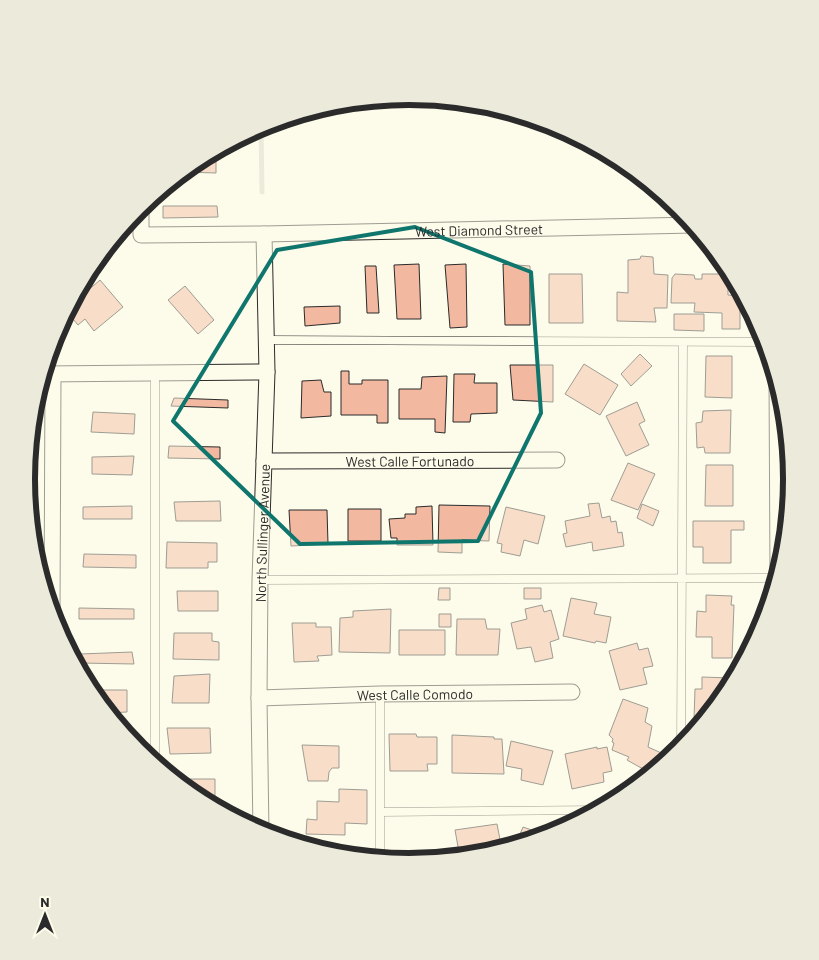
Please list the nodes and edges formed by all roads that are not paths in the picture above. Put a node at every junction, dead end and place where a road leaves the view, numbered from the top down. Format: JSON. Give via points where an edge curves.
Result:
{"nodes":[{"id":1,"x":141,"y":219,"type":"edge"},
{"id":2,"x":684,"y":225,"type":"edge"},
{"id":3,"x":264,"y":234,"type":"junction"},
{"id":4,"x":266,"y":340,"type":"junction"},
{"id":5,"x":757,"y":342,"type":"edge"},
{"id":6,"x":682,"y":343,"type":"junction"},
{"id":7,"x":267,"y":372,"type":"junction"},
{"id":8,"x":155,"y":373,"type":"junction"},
{"id":9,"x":51,"y":374,"type":"edge"},
{"id":10,"x":48,"y":383,"type":"edge"},
{"id":11,"x":557,"y":460,"type":"dead end"},
{"id":12,"x":264,"y":462,"type":"junction"},
{"id":13,"x":784,"y":468,"type":"edge"},
{"id":14,"x":780,"y":534,"type":"edge"},
{"id":15,"x":682,"y":578,"type":"junction"},
{"id":16,"x":771,"y":578,"type":"edge"},
{"id":17,"x":260,"y":580,"type":"junction"},
{"id":18,"x":52,"y":589,"type":"edge"},
{"id":19,"x":572,"y":692,"type":"dead end"},
{"id":20,"x":380,"y":694,"type":"junction"},
{"id":21,"x":259,"y":698,"type":"junction"},
{"id":22,"x":681,"y":738,"type":"edge"},
{"id":23,"x":155,"y":754,"type":"edge"},
{"id":24,"x":586,"y":810,"type":"edge"},
{"id":25,"x":380,"y":812,"type":"junction"},
{"id":26,"x":261,"y":824,"type":"edge"},
{"id":27,"x":380,"y":853,"type":"edge"}],
"edges":[{"from":1,"to":3,"type":"street","name":"West Diamond Street","via":[[142,235]]},
{"from":2,"to":3,"type":"street","name":"West Diamond Street"},
{"from":3,"to":4,"type":"street","name":"North Sullinger Avenue"},
{"from":4,"to":6,"type":"lane"},
{"from":4,"to":7,"type":"street","name":"North Sullinger Avenue"},
{"from":5,"to":6,"type":"lane"},
{"from":6,"to":15,"type":"lane"},
{"from":7,"to":8,"type":"street"},
{"from":7,"to":12,"type":"street","name":"North Sullinger Avenue"},
{"from":8,"to":9,"type":"street"},
{"from":8,"to":23,"type":"lane"},
{"from":10,"to":18,"type":"street"},
{"from":11,"to":12,"type":"street","name":"West Calle Fortunado"},
{"from":12,"to":17,"type":"street","name":"North Sullinger Avenue"},
{"from":13,"to":14,"type":"street"},
{"from":15,"to":16,"type":"lane"},
{"from":15,"to":17,"type":"lane"},
{"from":15,"to":22,"type":"lane"},
{"from":17,"to":21,"type":"street","name":"North Sullinger Avenue"},
{"from":19,"to":20,"type":"street","name":"West Calle Comodo"},
{"from":20,"to":21,"type":"street","name":"West Calle Comodo"},
{"from":20,"to":25,"type":"lane"},
{"from":21,"to":26,"type":"street","name":"North Sullinger Avenue"},
{"from":24,"to":25,"type":"lane"},
{"from":25,"to":27,"type":"lane"}]}
